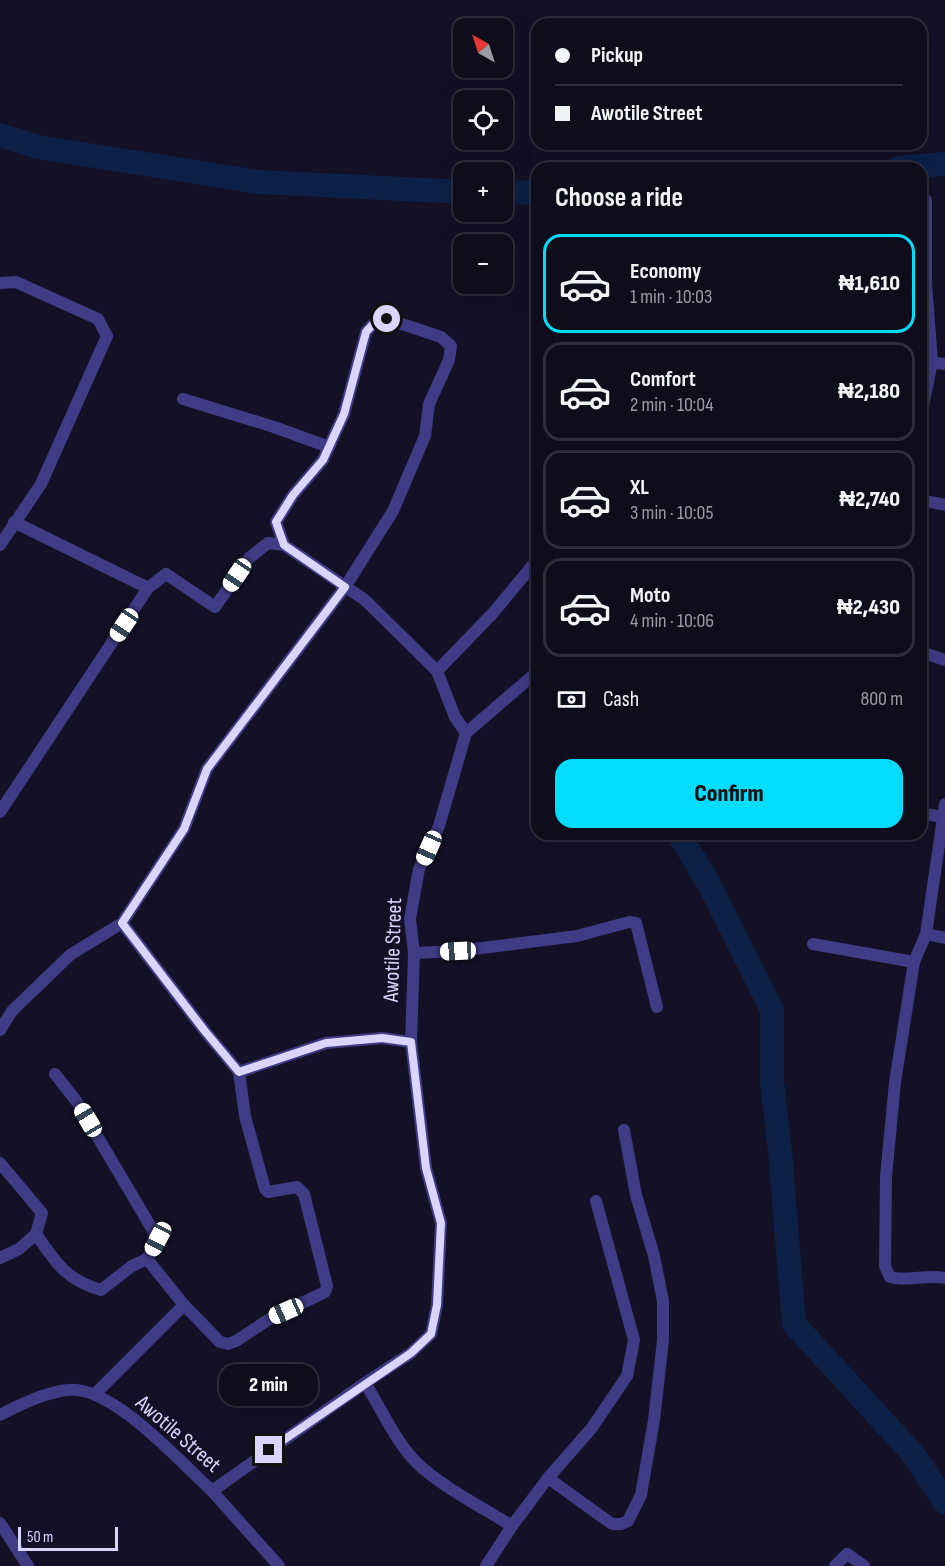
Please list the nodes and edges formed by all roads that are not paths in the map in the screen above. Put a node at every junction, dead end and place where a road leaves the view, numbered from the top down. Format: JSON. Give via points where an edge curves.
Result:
{"nodes":[{"id":1,"x":0,"y":283,"type":"edge"},
{"id":2,"x":927,"y":294,"type":"edge"},
{"id":3,"x":933,"y":362,"type":"edge"},
{"id":4,"x":927,"y":389,"type":"edge"},
{"id":5,"x":183,"y":399,"type":"dead end"},
{"id":6,"x":329,"y":447,"type":"junction"},
{"id":7,"x":927,"y":501,"type":"edge"},
{"id":8,"x":945,"y":505,"type":"edge"},
{"id":9,"x":14,"y":522,"type":"junction"},
{"id":10,"x":0,"y":545,"type":"edge"},
{"id":11,"x":284,"y":545,"type":"junction"},
{"id":12,"x":531,"y":567,"type":"edge"},
{"id":13,"x":345,"y":587,"type":"junction"},
{"id":14,"x":148,"y":588,"type":"junction"},
{"id":15,"x":927,"y":654,"type":"edge"},
{"id":16,"x":945,"y":660,"type":"edge"},
{"id":17,"x":437,"y":671,"type":"junction"},
{"id":18,"x":531,"y":677,"type":"edge"},
{"id":19,"x":466,"y":733,"type":"junction"},
{"id":20,"x":944,"y":811,"type":"edge"},
{"id":21,"x":0,"y":812,"type":"edge"},
{"id":22,"x":927,"y":812,"type":"edge"},
{"id":23,"x":122,"y":923,"type":"junction"},
{"id":24,"x":926,"y":934,"type":"junction"},
{"id":25,"x":945,"y":938,"type":"edge"},
{"id":26,"x":813,"y":944,"type":"dead end"},
{"id":27,"x":414,"y":953,"type":"junction"},
{"id":28,"x":914,"y":962,"type":"junction"},
{"id":29,"x":657,"y":1007,"type":"dead end"},
{"id":30,"x":0,"y":1030,"type":"edge"},
{"id":31,"x":411,"y":1042,"type":"junction"},
{"id":32,"x":239,"y":1072,"type":"junction"},
{"id":33,"x":55,"y":1074,"type":"dead end"},
{"id":34,"x":624,"y":1130,"type":"dead end"},
{"id":35,"x":0,"y":1163,"type":"edge"},
{"id":36,"x":596,"y":1201,"type":"dead end"},
{"id":37,"x":36,"y":1234,"type":"junction"},
{"id":38,"x":0,"y":1258,"type":"edge"},
{"id":39,"x":147,"y":1259,"type":"junction"},
{"id":40,"x":945,"y":1278,"type":"edge"},
{"id":41,"x":184,"y":1305,"type":"junction"},
{"id":42,"x":365,"y":1383,"type":"junction"},
{"id":43,"x":95,"y":1394,"type":"junction"},
{"id":44,"x":0,"y":1415,"type":"edge"},
{"id":45,"x":548,"y":1478,"type":"junction"},
{"id":46,"x":212,"y":1491,"type":"junction"},
{"id":47,"x":0,"y":1523,"type":"edge"},
{"id":48,"x":512,"y":1526,"type":"junction"},
{"id":49,"x":28,"y":1566,"type":"edge"},
{"id":50,"x":279,"y":1566,"type":"edge"},
{"id":51,"x":486,"y":1566,"type":"edge"},
{"id":52,"x":836,"y":1566,"type":"edge"},
{"id":53,"x":864,"y":1566,"type":"edge"}],
"edges":[{"from":1,"to":9,"type":"street","via":[[16,282],[98,319],[107,336],[41,484]]},
{"from":2,"to":3,"type":"street"},
{"from":3,"to":4,"type":"street"},
{"from":5,"to":6,"type":"street"},
{"from":6,"to":11,"type":"street","via":[[276,522]]},
{"from":6,"to":13,"type":"street","via":[[344,414],[366,332],[375,322],[387,319],[441,337],[451,346],[449,360],[429,404],[425,436],[393,511]]},
{"from":7,"to":8,"type":"street"},
{"from":9,"to":10,"type":"street"},
{"from":9,"to":14,"type":"street"},
{"from":11,"to":13,"type":"street"},
{"from":11,"to":14,"type":"street","via":[[268,543],[249,558],[215,607],[166,574]]},
{"from":12,"to":17,"type":"street"},
{"from":13,"to":17,"type":"street","via":[[365,600]]},
{"from":13,"to":23,"type":"street","via":[[207,769],[184,829]]},
{"from":14,"to":21,"type":"street"},
{"from":15,"to":16,"type":"street"},
{"from":17,"to":19,"type":"street","via":[[455,717]]},
{"from":18,"to":19,"type":"street"},
{"from":19,"to":27,"type":"street","name":"Awotile Street","via":[[438,826],[419,869],[410,918]]},
{"from":20,"to":22,"type":"street"},
{"from":20,"to":24,"type":"street"},
{"from":23,"to":30,"type":"street","via":[[70,955],[12,1011]]},
{"from":23,"to":32,"type":"street"},
{"from":24,"to":25,"type":"street"},
{"from":24,"to":28,"type":"street"},
{"from":26,"to":28,"type":"street"},
{"from":27,"to":29,"type":"street","via":[[577,936],[636,923]]},
{"from":27,"to":31,"type":"street","name":"Awotile Street"},
{"from":28,"to":40,"type":"street","via":[[895,1082],[886,1177],[885,1266],[890,1277],[901,1280]]},
{"from":31,"to":32,"type":"street","via":[[382,1038],[326,1043]]},
{"from":31,"to":42,"type":"street","name":"Awotile Street","via":[[426,1168],[441,1223],[437,1305],[431,1334],[411,1353]]},
{"from":32,"to":41,"type":"street","via":[[245,1116],[265,1190],[297,1187],[304,1194],[327,1286],[325,1292],[228,1344],[220,1342]]},
{"from":33,"to":39,"type":"street","via":[[77,1102],[158,1239]]},
{"from":34,"to":45,"type":"street","via":[[663,1301],[663,1340],[642,1495],[628,1521],[612,1524]]},
{"from":35,"to":37,"type":"street","via":[[42,1213]]},
{"from":36,"to":45,"type":"street","via":[[634,1341],[627,1376],[591,1429]]},
{"from":37,"to":38,"type":"street","via":[[19,1249]]},
{"from":37,"to":39,"type":"street","via":[[58,1266],[81,1283],[101,1290]]},
{"from":39,"to":41,"type":"street"},
{"from":41,"to":43,"type":"street"},
{"from":42,"to":46,"type":"street","name":"Awotile Street"},
{"from":42,"to":48,"type":"street","via":[[418,1464]]},
{"from":43,"to":44,"type":"street","name":"Awotile Street","via":[[69,1390],[27,1401]]},
{"from":43,"to":46,"type":"street","name":"Awotile Street","via":[[141,1425]]},
{"from":45,"to":48,"type":"street"},
{"from":46,"to":50,"type":"street"},
{"from":47,"to":49,"type":"street"},
{"from":48,"to":51,"type":"street"},
{"from":52,"to":53,"type":"street","via":[[847,1554]]}]}
